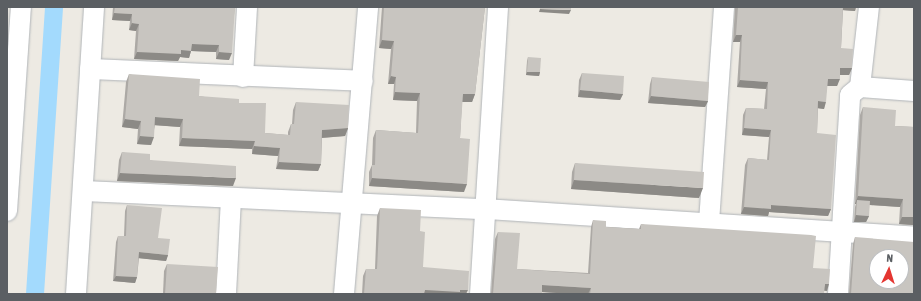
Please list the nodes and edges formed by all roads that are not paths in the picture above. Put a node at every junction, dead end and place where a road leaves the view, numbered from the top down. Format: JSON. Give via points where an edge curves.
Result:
{"nodes":[{"id":1,"x":21,"y":7,"type":"edge"},
{"id":2,"x":94,"y":7,"type":"edge"},
{"id":3,"x":247,"y":7,"type":"edge"},
{"id":4,"x":368,"y":7,"type":"edge"},
{"id":5,"x":498,"y":7,"type":"edge"},
{"id":6,"x":724,"y":7,"type":"edge"},
{"id":7,"x":869,"y":7,"type":"edge"},
{"id":8,"x":90,"y":69,"type":"junction"},
{"id":9,"x":243,"y":77,"type":"junction"},
{"id":10,"x":363,"y":81,"type":"junction"},
{"id":11,"x":860,"y":87,"type":"junction"},
{"id":12,"x":914,"y":91,"type":"edge"},
{"id":13,"x":83,"y":191,"type":"junction"},
{"id":14,"x":231,"y":199,"type":"junction"},
{"id":15,"x":351,"y":204,"type":"junction"},
{"id":16,"x":486,"y":208,"type":"junction"},
{"id":17,"x":7,"y":211,"type":"edge"},
{"id":18,"x":709,"y":222,"type":"junction"},
{"id":19,"x":842,"y":233,"type":"junction"},
{"id":20,"x":914,"y":237,"type":"edge"},
{"id":21,"x":76,"y":294,"type":"edge"},
{"id":22,"x":226,"y":294,"type":"edge"},
{"id":23,"x":344,"y":294,"type":"edge"},
{"id":24,"x":480,"y":294,"type":"edge"},
{"id":25,"x":838,"y":294,"type":"edge"}],
"edges":[{"from":1,"to":17,"type":"street"},
{"from":2,"to":8,"type":"street"},
{"from":3,"to":9,"type":"street"},
{"from":4,"to":10,"type":"street"},
{"from":5,"to":16,"type":"street"},
{"from":6,"to":18,"type":"street"},
{"from":7,"to":11,"type":"street"},
{"from":8,"to":9,"type":"street"},
{"from":8,"to":13,"type":"street"},
{"from":9,"to":10,"type":"street"},
{"from":10,"to":15,"type":"street"},
{"from":11,"to":12,"type":"street"},
{"from":11,"to":19,"type":"street","via":[[850,95]]},
{"from":13,"to":14,"type":"street"},
{"from":13,"to":21,"type":"street"},
{"from":14,"to":15,"type":"street"},
{"from":14,"to":22,"type":"street"},
{"from":15,"to":16,"type":"street"},
{"from":15,"to":23,"type":"street"},
{"from":16,"to":18,"type":"street"},
{"from":16,"to":24,"type":"street"},
{"from":18,"to":19,"type":"street"},
{"from":19,"to":20,"type":"street"},
{"from":19,"to":25,"type":"street"}]}
